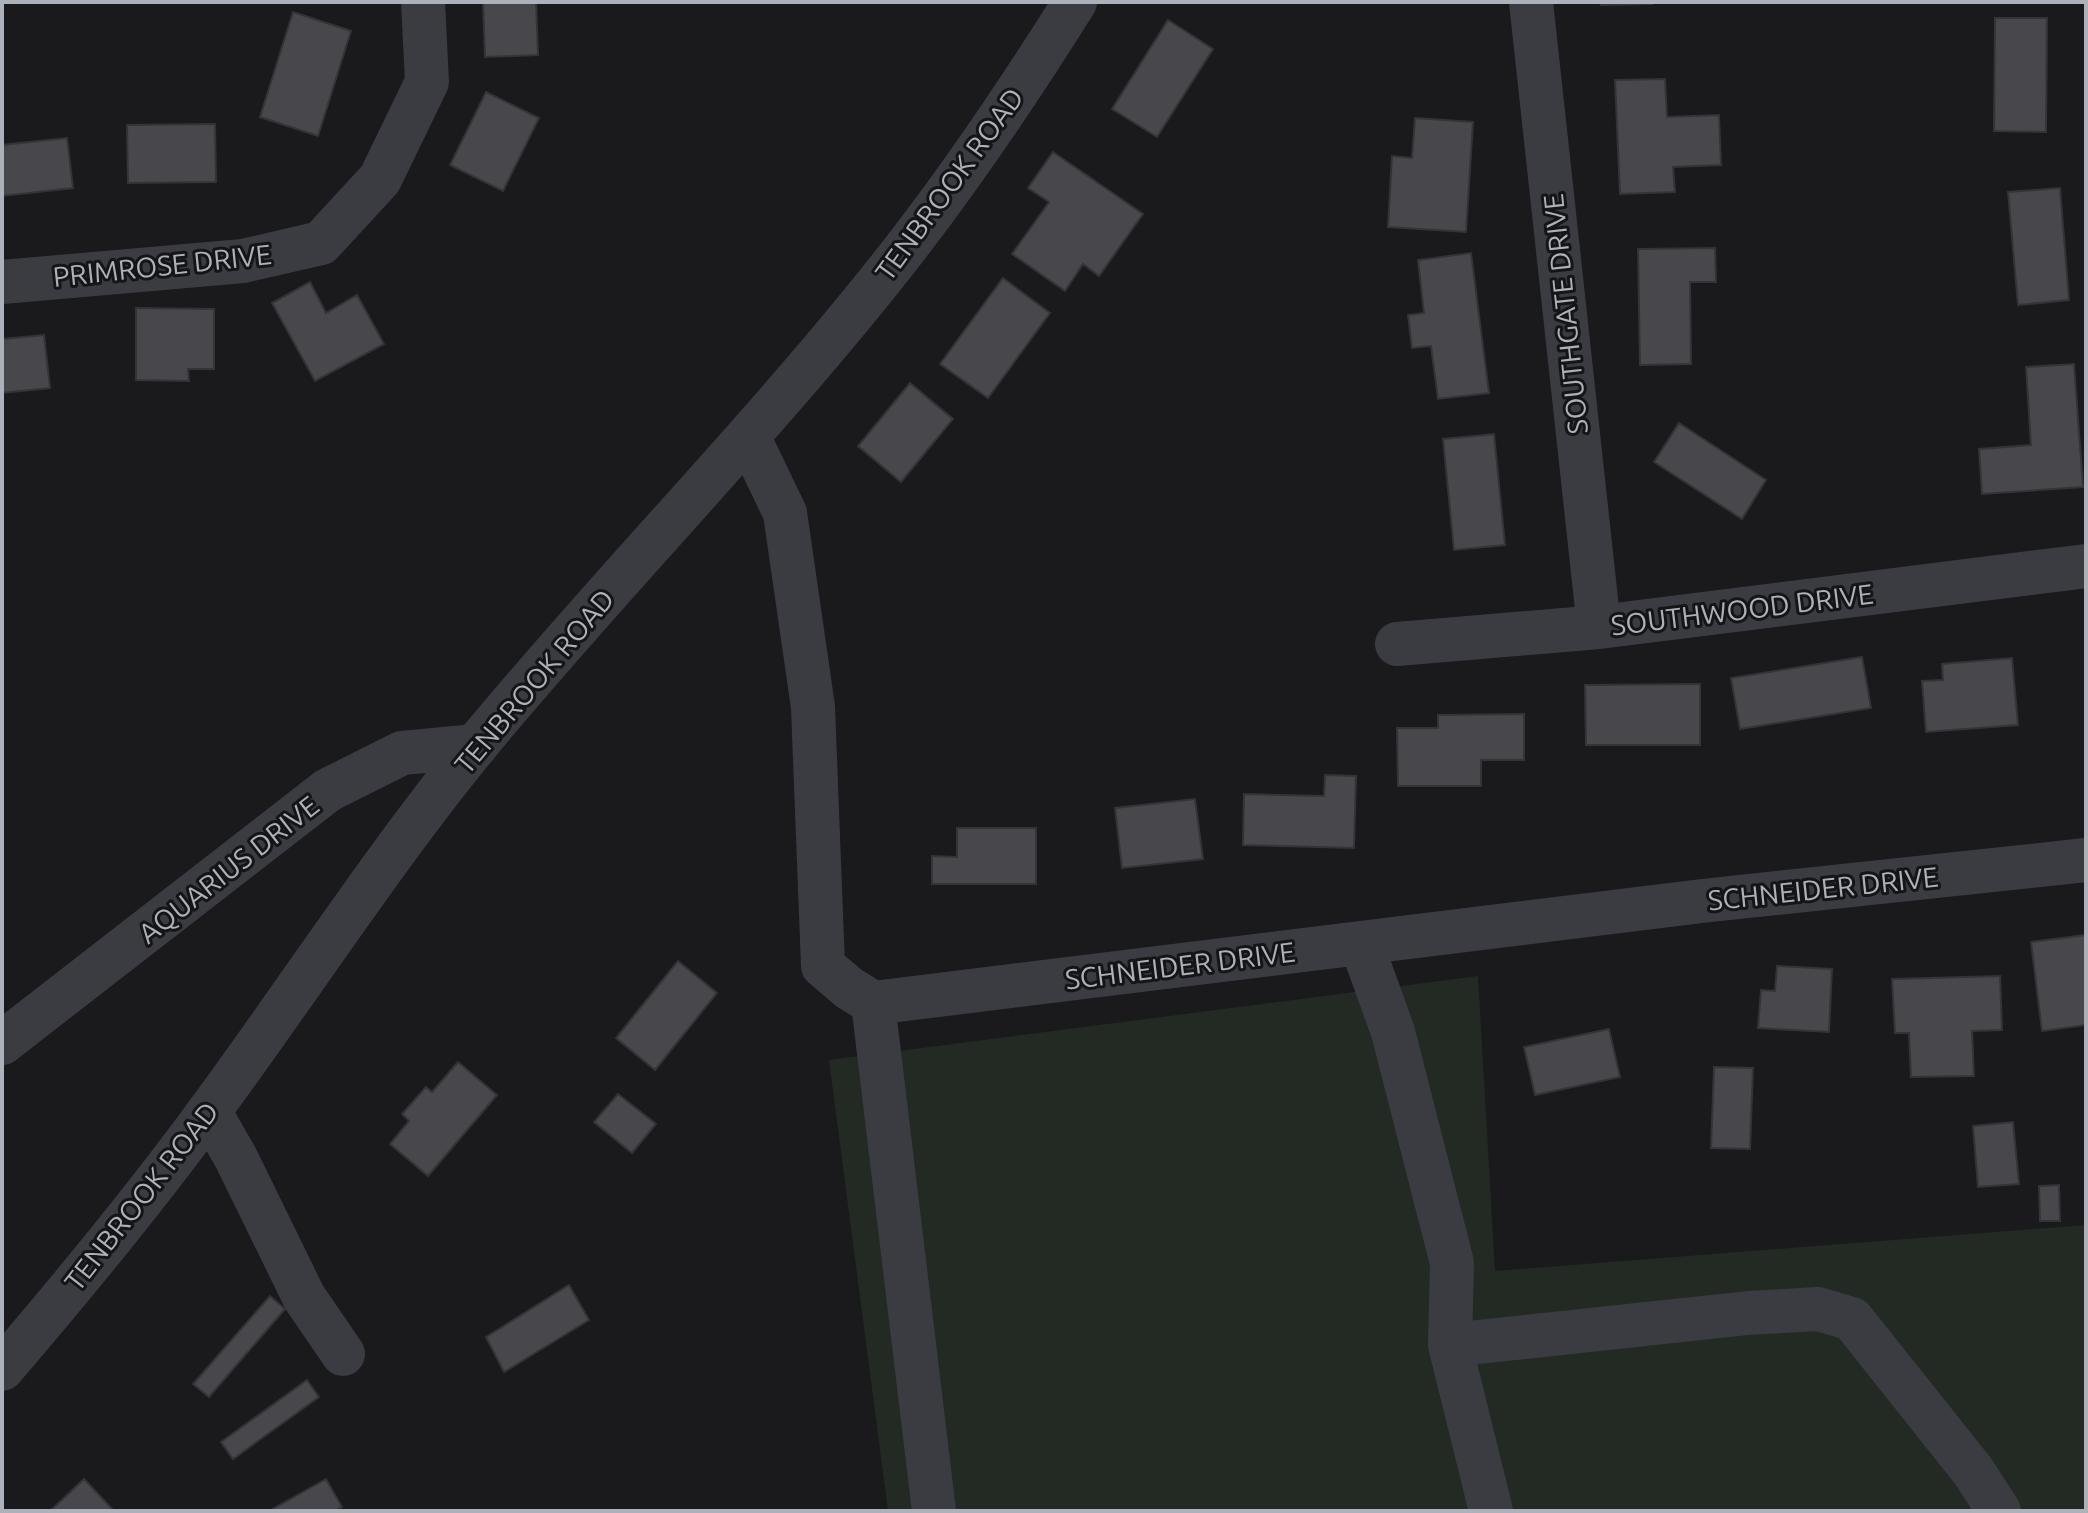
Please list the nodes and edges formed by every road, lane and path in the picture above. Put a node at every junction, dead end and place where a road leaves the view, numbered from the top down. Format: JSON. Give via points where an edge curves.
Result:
{"nodes":[{"id":1,"x":423,"y":2,"type":"edge"},
{"id":2,"x":1075,"y":2,"type":"edge"},
{"id":3,"x":1531,"y":2,"type":"edge"},
{"id":4,"x":2,"y":282,"type":"edge"},
{"id":5,"x":748,"y":436,"type":"junction"},
{"id":6,"x":2086,"y":566,"type":"edge"},
{"id":7,"x":1599,"y":627,"type":"junction"},
{"id":8,"x":1397,"y":644,"type":"dead end"},
{"id":9,"x":476,"y":746,"type":"junction"},
{"id":10,"x":2086,"y":860,"type":"edge"},
{"id":11,"x":1361,"y":943,"type":"junction"},
{"id":12,"x":873,"y":1003,"type":"junction"},
{"id":13,"x":2,"y":1043,"type":"edge"},
{"id":14,"x":209,"y":1111,"type":"junction"},
{"id":15,"x":1450,"y":1345,"type":"junction"},
{"id":16,"x":343,"y":1354,"type":"dead end"},
{"id":17,"x":2,"y":1369,"type":"edge"},
{"id":18,"x":934,"y":1511,"type":"edge"},
{"id":19,"x":1491,"y":1511,"type":"edge"},
{"id":20,"x":1999,"y":1511,"type":"edge"}],
"edges":[{"from":1,"to":4,"type":"street","name":"PRIMROSE DRIVE","via":[[427,82],[380,179],[321,243],[243,261]]},
{"from":2,"to":5,"type":"street","name":"TENBROOK ROAD","via":[[951,188],[877,285]]},
{"from":3,"to":7,"type":"street","name":"SOUTHGATE DRIVE"},
{"from":5,"to":9,"type":"street","name":"TENBROOK ROAD"},
{"from":5,"to":12,"type":"street","via":[[785,513],[813,707],[823,966]]},
{"from":6,"to":7,"type":"street","name":"SOUTHWOOD DRIVE"},
{"from":7,"to":8,"type":"street","name":"SOUTHWOOD DRIVE"},
{"from":9,"to":13,"type":"street","name":"AQUARIUS DRIVE","via":[[402,753],[328,790]]},
{"from":9,"to":14,"type":"street","name":"TENBROOK ROAD"},
{"from":10,"to":11,"type":"street","name":"SCHNEIDER DRIVE"},
{"from":11,"to":12,"type":"street","name":"SCHNEIDER DRIVE"},
{"from":11,"to":15,"type":"street","via":[[1393,1032],[1452,1263]]},
{"from":12,"to":18,"type":"street"},
{"from":14,"to":16,"type":"street","via":[[304,1297]]},
{"from":14,"to":17,"type":"street","name":"TENBROOK ROAD"},
{"from":15,"to":19,"type":"street"},
{"from":15,"to":20,"type":"street","via":[[1748,1313],[1829,1312],[1852,1319]]}]}
